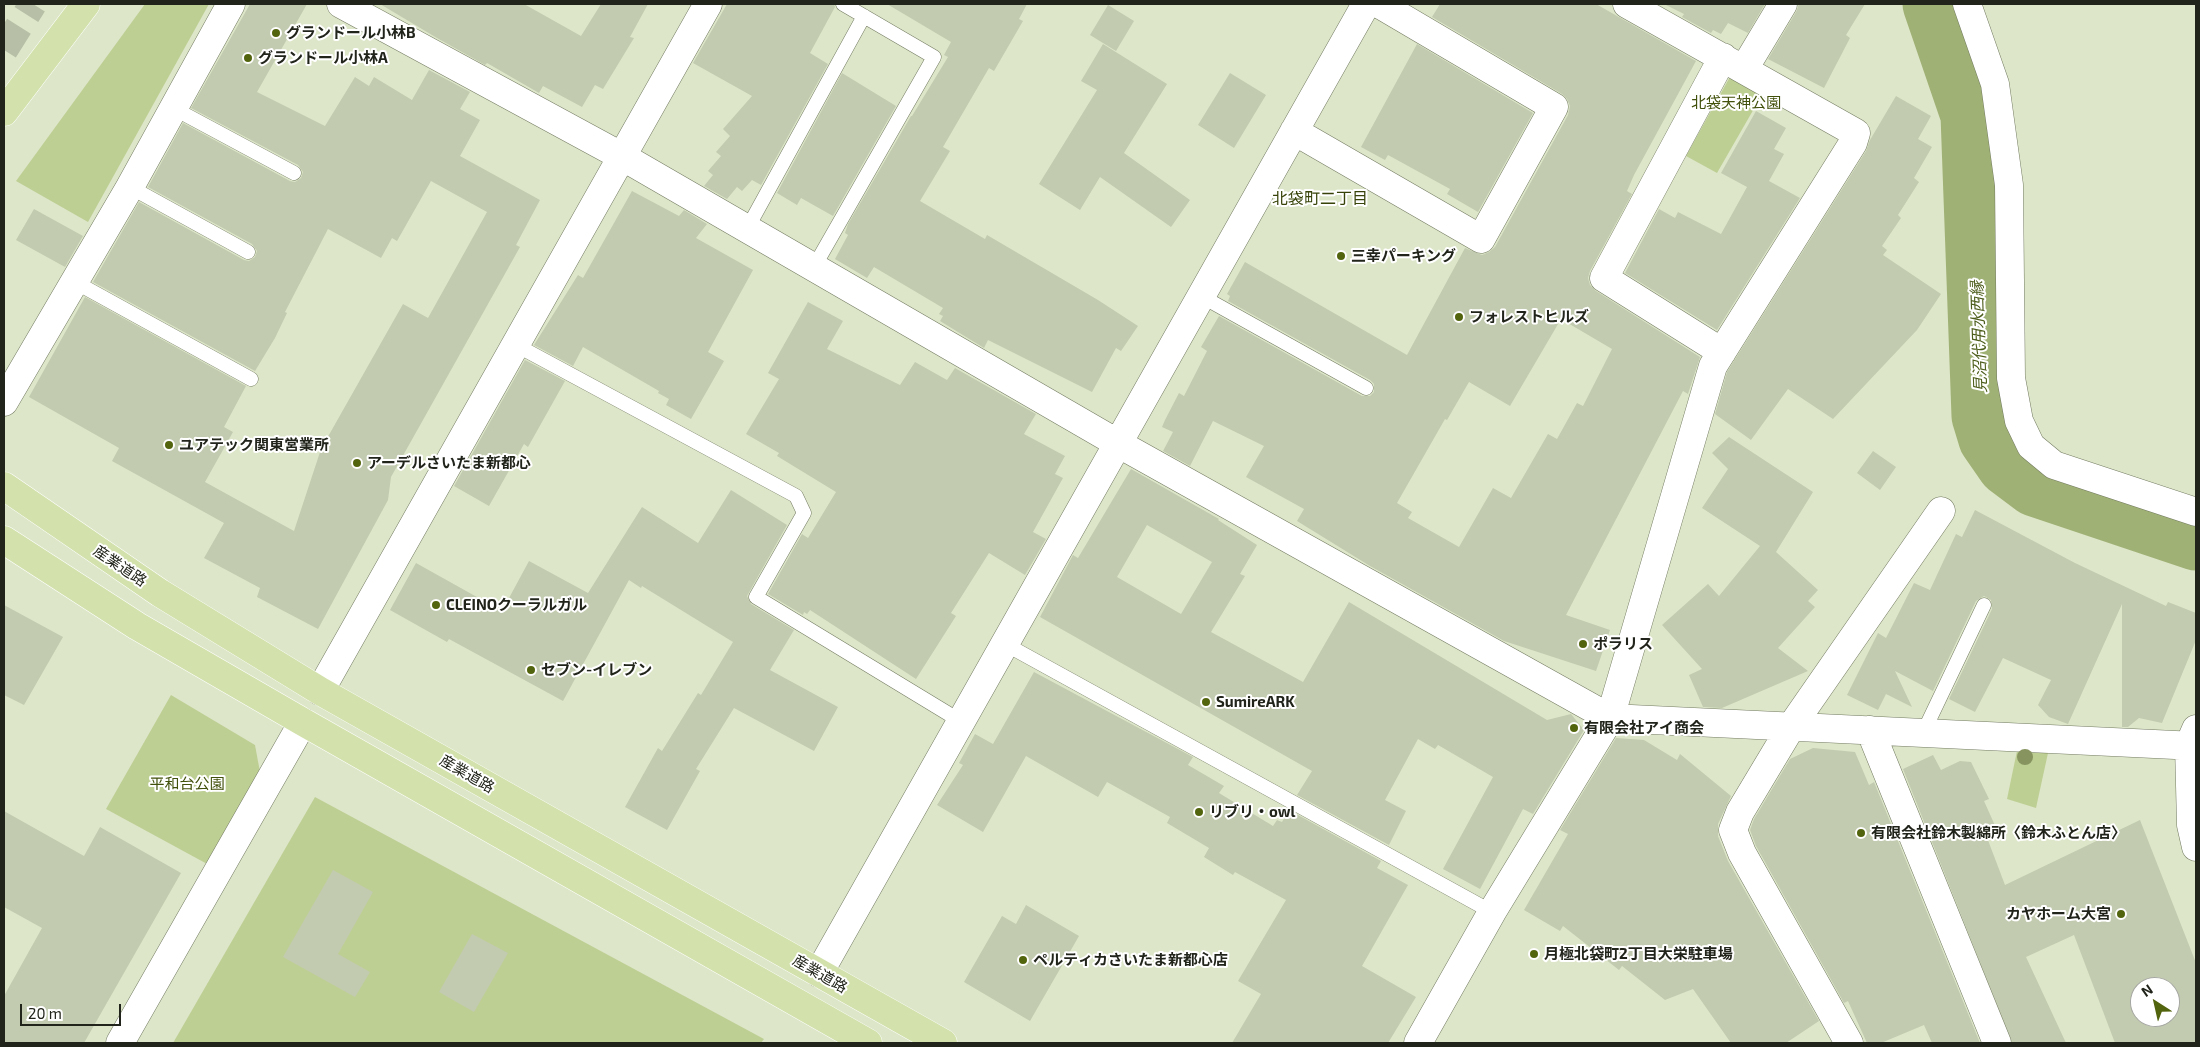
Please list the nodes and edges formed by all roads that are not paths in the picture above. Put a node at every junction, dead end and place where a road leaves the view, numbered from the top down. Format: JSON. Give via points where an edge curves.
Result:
{"nodes":[{"id":1,"x":86,"y":4,"type":"edge"},
{"id":2,"x":231,"y":4,"type":"edge"},
{"id":3,"x":341,"y":4,"type":"edge"},
{"id":4,"x":708,"y":4,"type":"edge"},
{"id":5,"x":843,"y":4,"type":"edge"},
{"id":6,"x":1366,"y":4,"type":"edge"},
{"id":7,"x":1379,"y":4,"type":"edge"},
{"id":8,"x":1628,"y":4,"type":"edge"},
{"id":9,"x":1782,"y":4,"type":"edge"},
{"id":10,"x":1967,"y":4,"type":"edge"},
{"id":11,"x":864,"y":16,"type":"junction"},
{"id":12,"x":1734,"y":63,"type":"junction"},
{"id":13,"x":173,"y":108,"type":"junction"},
{"id":14,"x":4,"y":112,"type":"edge"},
{"id":15,"x":1294,"y":131,"type":"junction"},
{"id":16,"x":623,"y":157,"type":"junction"},
{"id":17,"x":294,"y":174,"type":"dead end"},
{"id":18,"x":130,"y":187,"type":"junction"},
{"id":19,"x":747,"y":229,"type":"junction"},
{"id":20,"x":248,"y":252,"type":"dead end"},
{"id":21,"x":814,"y":267,"type":"junction"},
{"id":22,"x":75,"y":282,"type":"junction"},
{"id":23,"x":1201,"y":296,"type":"junction"},
{"id":24,"x":516,"y":345,"type":"junction"},
{"id":25,"x":1722,"y":352,"type":"junction"},
{"id":26,"x":251,"y":379,"type":"dead end"},
{"id":27,"x":1366,"y":388,"type":"dead end"},
{"id":28,"x":4,"y":402,"type":"edge"},
{"id":29,"x":1119,"y":444,"type":"junction"},
{"id":30,"x":4,"y":486,"type":"edge"},
{"id":31,"x":1941,"y":510,"type":"dead end"},
{"id":32,"x":2196,"y":512,"type":"edge"},
{"id":33,"x":4,"y":540,"type":"edge"},
{"id":34,"x":1984,"y":605,"type":"dead end"},
{"id":35,"x":1005,"y":644,"type":"junction"},
{"id":36,"x":320,"y":691,"type":"junction"},
{"id":37,"x":1610,"y":718,"type":"junction"},
{"id":38,"x":303,"y":722,"type":"junction"},
{"id":39,"x":962,"y":722,"type":"junction"},
{"id":40,"x":1791,"y":726,"type":"junction"},
{"id":41,"x":1870,"y":730,"type":"junction"},
{"id":42,"x":1923,"y":733,"type":"junction"},
{"id":43,"x":2194,"y":740,"type":"edge"},
{"id":44,"x":2196,"y":847,"type":"edge"},
{"id":45,"x":1492,"y":912,"type":"junction"},
{"id":46,"x":819,"y":973,"type":"junction"},
{"id":47,"x":120,"y":1043,"type":"edge"},
{"id":48,"x":868,"y":1043,"type":"edge"},
{"id":49,"x":942,"y":1043,"type":"edge"},
{"id":50,"x":1418,"y":1043,"type":"edge"},
{"id":51,"x":1849,"y":1043,"type":"edge"},
{"id":52,"x":1997,"y":1043,"type":"edge"}],
"edges":[{"from":1,"to":14,"type":"main road"},
{"from":2,"to":13,"type":"street"},
{"from":3,"to":16,"type":"street"},
{"from":4,"to":16,"type":"street"},
{"from":5,"to":11,"type":"lane"},
{"from":6,"to":15,"type":"street"},
{"from":7,"to":15,"type":"street","via":[[1554,107],[1481,238]]},
{"from":8,"to":12,"type":"street"},
{"from":9,"to":12,"type":"street"},
{"from":10,"to":32,"type":"street","via":[[1995,84],[2008,185],[2011,378],[2019,422],[2031,446],[2054,465]]},
{"from":11,"to":19,"type":"lane"},
{"from":11,"to":21,"type":"lane","via":[[934,57]]},
{"from":12,"to":25,"type":"street","via":[[1604,278]]},
{"from":12,"to":25,"type":"street","via":[[1856,133],[1853,143]]},
{"from":13,"to":17,"type":"lane"},
{"from":13,"to":18,"type":"street"},
{"from":15,"to":23,"type":"street"},
{"from":16,"to":19,"type":"street"},
{"from":16,"to":24,"type":"street"},
{"from":18,"to":20,"type":"lane"},
{"from":18,"to":22,"type":"street"},
{"from":19,"to":21,"type":"street"},
{"from":21,"to":29,"type":"street"},
{"from":22,"to":26,"type":"lane"},
{"from":22,"to":28,"type":"street"},
{"from":23,"to":27,"type":"lane"},
{"from":23,"to":29,"type":"street"},
{"from":24,"to":36,"type":"street"},
{"from":24,"to":39,"type":"lane","via":[[796,496],[804,513],[756,597]]},
{"from":25,"to":37,"type":"street","via":[[1713,366]]},
{"from":29,"to":35,"type":"street"},
{"from":29,"to":37,"type":"street"},
{"from":30,"to":36,"type":"main road","name":"産業道路","via":[[160,593]]},
{"from":31,"to":40,"type":"street"},
{"from":33,"to":38,"type":"main road","via":[[137,626]]},
{"from":34,"to":42,"type":"lane"},
{"from":35,"to":39,"type":"street"},
{"from":35,"to":45,"type":"lane"},
{"from":36,"to":46,"type":"main road","name":"産業道路"},
{"from":37,"to":40,"type":"street"},
{"from":37,"to":45,"type":"street"},
{"from":38,"to":47,"type":"street"},
{"from":38,"to":48,"type":"main road"},
{"from":39,"to":46,"type":"street"},
{"from":40,"to":41,"type":"street"},
{"from":40,"to":51,"type":"street","via":[[1744,805],[1733,830],[1742,853]]},
{"from":41,"to":42,"type":"street"},
{"from":41,"to":52,"type":"street"},
{"from":42,"to":43,"type":"street"},
{"from":43,"to":44,"type":"street","via":[[2191,825]]},
{"from":45,"to":50,"type":"street"},
{"from":46,"to":49,"type":"main road","name":"産業道路"}]}
